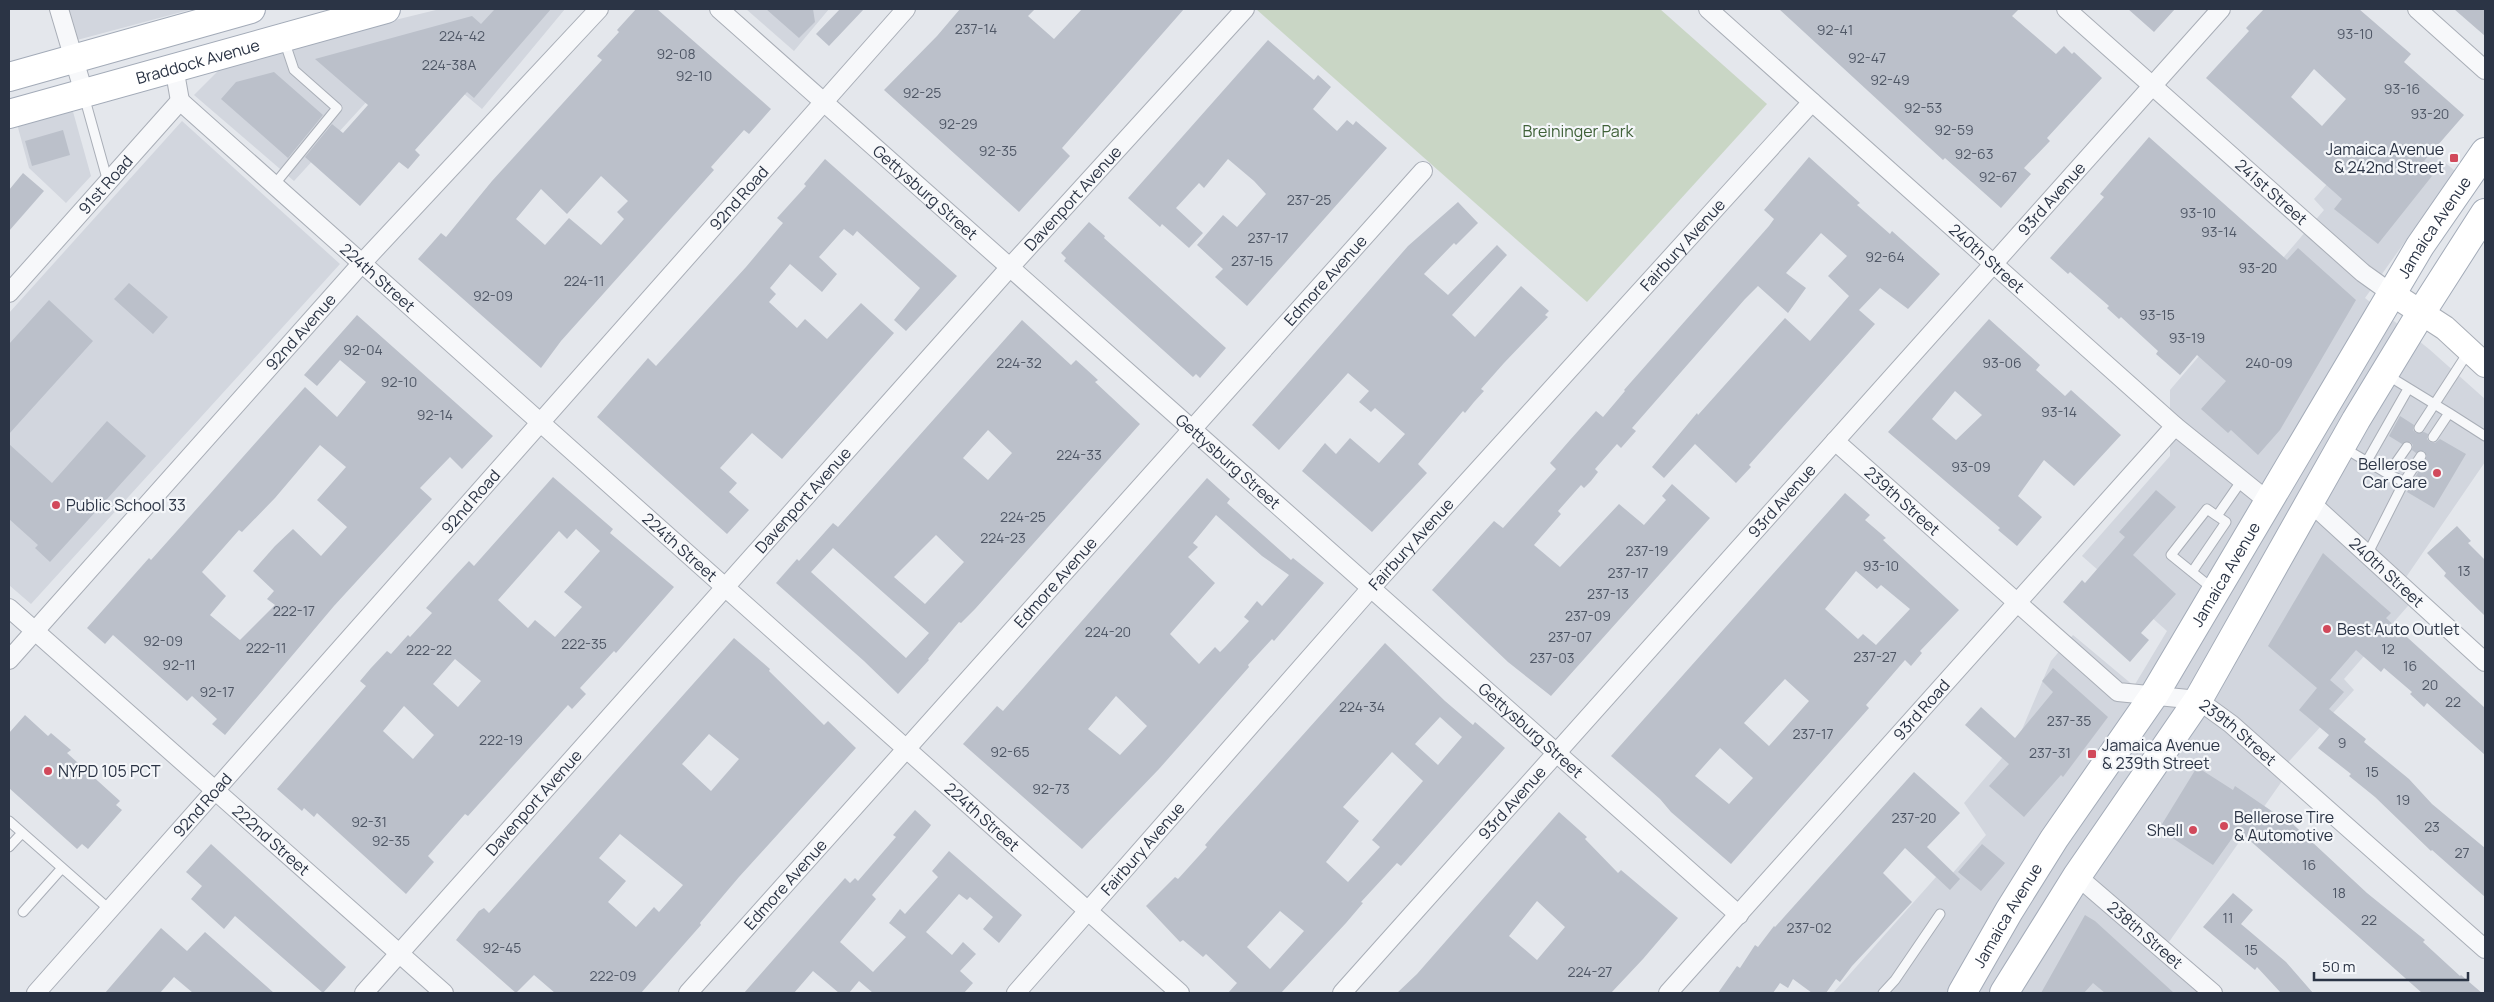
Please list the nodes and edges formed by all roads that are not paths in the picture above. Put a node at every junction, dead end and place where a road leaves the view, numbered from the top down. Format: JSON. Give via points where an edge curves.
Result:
{"nodes":[{"id":1,"x":59,"y":9,"type":"edge"},
{"id":2,"x":251,"y":9,"type":"edge"},
{"id":3,"x":386,"y":9,"type":"edge"},
{"id":4,"x":598,"y":9,"type":"edge"},
{"id":5,"x":719,"y":9,"type":"edge"},
{"id":6,"x":906,"y":9,"type":"edge"},
{"id":7,"x":1245,"y":9,"type":"edge"},
{"id":8,"x":1708,"y":9,"type":"edge"},
{"id":9,"x":2066,"y":9,"type":"edge"},
{"id":10,"x":2221,"y":9,"type":"edge"},
{"id":11,"x":2417,"y":9,"type":"edge"},
{"id":12,"x":284,"y":37,"type":"junction"},
{"id":13,"x":73,"y":59,"type":"junction"},
{"id":14,"x":174,"y":67,"type":"junction"},
{"id":15,"x":2485,"y":70,"type":"edge"},
{"id":16,"x":9,"y":77,"type":"edge"},
{"id":17,"x":2153,"y":86,"type":"junction"},
{"id":18,"x":84,"y":93,"type":"junction"},
{"id":19,"x":180,"y":101,"type":"junction"},
{"id":20,"x":824,"y":101,"type":"junction"},
{"id":21,"x":1812,"y":102,"type":"junction"},
{"id":22,"x":9,"y":114,"type":"edge"},
{"id":23,"x":2485,"y":152,"type":"edge"},
{"id":24,"x":1423,"y":171,"type":"dead end"},
{"id":25,"x":108,"y":182,"type":"junction"},
{"id":26,"x":274,"y":185,"type":"junction"},
{"id":27,"x":2485,"y":213,"type":"edge"},
{"id":28,"x":362,"y":263,"type":"junction"},
{"id":29,"x":1994,"y":264,"type":"junction"},
{"id":30,"x":1011,"y":266,"type":"junction"},
{"id":31,"x":9,"y":293,"type":"edge"},
{"id":32,"x":2391,"y":294,"type":"junction"},
{"id":33,"x":2421,"y":313,"type":"junction"},
{"id":34,"x":2477,"y":358,"type":"edge"},
{"id":35,"x":2385,"y":373,"type":"junction"},
{"id":36,"x":2408,"y":389,"type":"junction"},
{"id":37,"x":2434,"y":405,"type":"junction"},
{"id":38,"x":2449,"y":413,"type":"junction"},
{"id":39,"x":540,"y":422,"type":"junction"},
{"id":40,"x":2175,"y":426,"type":"junction"},
{"id":41,"x":1194,"y":428,"type":"junction"},
{"id":42,"x":2419,"y":428,"type":"dead end"},
{"id":43,"x":2485,"y":436,"type":"edge"},
{"id":44,"x":2433,"y":437,"type":"dead end"},
{"id":45,"x":1835,"y":441,"type":"junction"},
{"id":46,"x":2341,"y":447,"type":"junction"},
{"id":47,"x":2407,"y":447,"type":"dead end"},
{"id":48,"x":2421,"y":456,"type":"dead end"},
{"id":49,"x":2367,"y":461,"type":"junction"},
{"id":50,"x":2388,"y":474,"type":"junction"},
{"id":51,"x":2242,"y":480,"type":"junction"},
{"id":52,"x":2404,"y":482,"type":"junction"},
{"id":53,"x":2269,"y":502,"type":"junction"},
{"id":54,"x":2310,"y":502,"type":"junction"},
{"id":55,"x":2217,"y":516,"type":"junction"},
{"id":56,"x":2368,"y":555,"type":"junction"},
{"id":57,"x":2192,"y":572,"type":"junction"},
{"id":58,"x":725,"y":588,"type":"junction"},
{"id":59,"x":1371,"y":588,"type":"junction"},
{"id":60,"x":2215,"y":590,"type":"junction"},
{"id":61,"x":2016,"y":604,"type":"junction"},
{"id":62,"x":9,"y":608,"type":"edge"},
{"id":63,"x":35,"y":631,"type":"junction"},
{"id":64,"x":9,"y":660,"type":"edge"},
{"id":65,"x":2485,"y":662,"type":"edge"},
{"id":66,"x":2154,"y":696,"type":"junction"},
{"id":67,"x":2198,"y":700,"type":"junction"},
{"id":68,"x":906,"y":749,"type":"junction"},
{"id":69,"x":1557,"y":752,"type":"junction"},
{"id":70,"x":215,"y":790,"type":"junction"},
{"id":71,"x":9,"y":821,"type":"edge"},
{"id":72,"x":22,"y":833,"type":"junction"},
{"id":73,"x":9,"y":847,"type":"edge"},
{"id":74,"x":62,"y":868,"type":"junction"},
{"id":75,"x":2077,"y":876,"type":"junction"},
{"id":76,"x":110,"y":910,"type":"junction"},
{"id":77,"x":23,"y":912,"type":"dead end"},
{"id":78,"x":1089,"y":912,"type":"junction"},
{"id":79,"x":1940,"y":914,"type":"dead end"},
{"id":80,"x":1738,"y":915,"type":"junction"},
{"id":81,"x":2485,"y":949,"type":"edge"},
{"id":82,"x":400,"y":953,"type":"junction"},
{"id":83,"x":36,"y":993,"type":"edge"},
{"id":84,"x":364,"y":993,"type":"edge"},
{"id":85,"x":444,"y":993,"type":"edge"},
{"id":86,"x":688,"y":993,"type":"edge"},
{"id":87,"x":1016,"y":993,"type":"edge"},
{"id":88,"x":1180,"y":993,"type":"edge"},
{"id":89,"x":1342,"y":993,"type":"edge"},
{"id":90,"x":1668,"y":993,"type":"edge"},
{"id":91,"x":1883,"y":993,"type":"edge"},
{"id":92,"x":1962,"y":993,"type":"edge"},
{"id":93,"x":2004,"y":993,"type":"edge"},
{"id":94,"x":2213,"y":993,"type":"edge"}],
"edges":[{"from":1,"to":13,"type":"street"},
{"from":2,"to":13,"type":"main road"},
{"from":3,"to":12,"type":"main road","name":"Braddock Avenue"},
{"from":4,"to":28,"type":"street","name":"92nd Avenue"},
{"from":5,"to":20,"type":"street","name":"Gettysburg Street"},
{"from":6,"to":20,"type":"street","name":"92nd Road"},
{"from":7,"to":30,"type":"street","name":"Davenport Avenue"},
{"from":8,"to":21,"type":"street","name":"240th Street"},
{"from":9,"to":17,"type":"street","name":"241st Street"},
{"from":10,"to":17,"type":"street","name":"93rd Avenue"},
{"from":11,"to":15,"type":"street"},
{"from":12,"to":14,"type":"main road","name":"Braddock Avenue"},
{"from":12,"to":26,"type":"lane","via":[[294,70],[337,108]]},
{"from":13,"to":16,"type":"main road"},
{"from":13,"to":18,"type":"street"},
{"from":14,"to":18,"type":"main road","name":"Braddock Avenue"},
{"from":14,"to":19,"type":"street"},
{"from":17,"to":29,"type":"street","name":"93rd Avenue"},
{"from":17,"to":32,"type":"street","name":"241st Street","via":[[2356,267]]},
{"from":18,"to":22,"type":"main road","name":"Braddock Avenue"},
{"from":18,"to":25,"type":"lane"},
{"from":19,"to":25,"type":"street","name":"91st Road"},
{"from":19,"to":26,"type":"street","name":"224th Street"},
{"from":20,"to":30,"type":"street","name":"Gettysburg Street"},
{"from":20,"to":39,"type":"street","name":"92nd Road"},
{"from":21,"to":29,"type":"street","name":"240th Street"},
{"from":21,"to":59,"type":"street","name":"Fairbury Avenue"},
{"from":23,"to":32,"type":"main road","name":"Jamaica Avenue"},
{"from":24,"to":41,"type":"street","name":"Edmore Avenue"},
{"from":25,"to":31,"type":"street","name":"91st Road"},
{"from":26,"to":28,"type":"street","name":"224th Street"},
{"from":27,"to":33,"type":"main road"},
{"from":28,"to":39,"type":"street","name":"224th Street"},
{"from":28,"to":63,"type":"street","name":"92nd Avenue"},
{"from":29,"to":40,"type":"street","name":"240th Street"},
{"from":29,"to":45,"type":"street","name":"93rd Avenue"},
{"from":30,"to":41,"type":"street","name":"Gettysburg Street"},
{"from":30,"to":58,"type":"street","name":"Davenport Avenue"},
{"from":32,"to":33,"type":"street","name":"241st Street"},
{"from":32,"to":53,"type":"main road","name":"Jamaica Avenue"},
{"from":33,"to":34,"type":"street","name":"241st Street","via":[[2445,328]]},
{"from":33,"to":35,"type":"main road"},
{"from":34,"to":37,"type":"lane"},
{"from":35,"to":36,"type":"lane"},
{"from":35,"to":46,"type":"main road"},
{"from":36,"to":37,"type":"lane"},
{"from":36,"to":49,"type":"lane"},
{"from":37,"to":38,"type":"lane"},
{"from":37,"to":42,"type":"lane"},
{"from":38,"to":43,"type":"lane"},
{"from":38,"to":44,"type":"lane"},
{"from":39,"to":58,"type":"street","name":"224th Street"},
{"from":39,"to":70,"type":"street","name":"92nd Road"},
{"from":40,"to":51,"type":"street","name":"240th Street"},
{"from":40,"to":61,"type":"street","name":"93rd Road"},
{"from":41,"to":59,"type":"street","name":"Gettysburg Street"},
{"from":41,"to":68,"type":"street","name":"Edmore Avenue"},
{"from":45,"to":61,"type":"street","name":"239th Street"},
{"from":45,"to":69,"type":"street","name":"93rd Avenue"},
{"from":46,"to":49,"type":"lane"},
{"from":46,"to":54,"type":"main road"},
{"from":47,"to":50,"type":"lane"},
{"from":48,"to":52,"type":"lane"},
{"from":49,"to":50,"type":"lane"},
{"from":50,"to":52,"type":"lane"},
{"from":51,"to":53,"type":"street","name":"240th Street"},
{"from":51,"to":55,"type":"lane"},
{"from":52,"to":56,"type":"lane"},
{"from":53,"to":60,"type":"main road","name":"Jamaica Avenue"},
{"from":54,"to":56,"type":"street","name":"240th Street"},
{"from":54,"to":67,"type":"main road"},
{"from":55,"to":57,"type":"lane","via":[[2226,522]]},
{"from":55,"to":57,"type":"lane","via":[[2207,509],[2171,555]]},
{"from":56,"to":65,"type":"street","name":"240th Street"},
{"from":57,"to":60,"type":"lane"},
{"from":58,"to":68,"type":"street","name":"224th Street"},
{"from":58,"to":82,"type":"street","name":"Davenport Avenue"},
{"from":59,"to":69,"type":"street","name":"Gettysburg Street"},
{"from":59,"to":78,"type":"street","name":"Fairbury Avenue"},
{"from":60,"to":66,"type":"main road","name":"Jamaica Avenue"},
{"from":61,"to":66,"type":"street","name":"239th Street","via":[[2118,692]]},
{"from":61,"to":80,"type":"street","name":"93rd Road"},
{"from":62,"to":63,"type":"street","name":"222nd Street"},
{"from":63,"to":64,"type":"street","name":"92nd Avenue"},
{"from":63,"to":70,"type":"street","name":"222nd Street"},
{"from":66,"to":67,"type":"street","name":"239th Street"},
{"from":66,"to":92,"type":"main road","name":"Jamaica Avenue","via":[[2054,839]]},
{"from":67,"to":75,"type":"main road"},
{"from":67,"to":81,"type":"street","name":"239th Street","via":[[2231,724]]},
{"from":68,"to":78,"type":"street","name":"224th Street"},
{"from":68,"to":86,"type":"street","name":"Edmore Avenue"},
{"from":69,"to":80,"type":"street","name":"Gettysburg Street"},
{"from":69,"to":89,"type":"street","name":"93rd Avenue"},
{"from":70,"to":76,"type":"street","name":"92nd Road"},
{"from":70,"to":82,"type":"street","name":"222nd Street"},
{"from":71,"to":72,"type":"lane"},
{"from":72,"to":73,"type":"lane"},
{"from":72,"to":74,"type":"lane"},
{"from":74,"to":76,"type":"lane"},
{"from":74,"to":77,"type":"lane"},
{"from":75,"to":93,"type":"main road"},
{"from":75,"to":94,"type":"street","name":"238th Street"},
{"from":76,"to":83,"type":"street","name":"92nd Road"},
{"from":78,"to":87,"type":"street","name":"Fairbury Avenue"},
{"from":78,"to":88,"type":"street","name":"224th Street"},
{"from":79,"to":91,"type":"lane"},
{"from":80,"to":90,"type":"street","name":"93rd Road"},
{"from":82,"to":84,"type":"street","name":"Davenport Avenue"},
{"from":82,"to":85,"type":"street","name":"222nd Street"}]}
